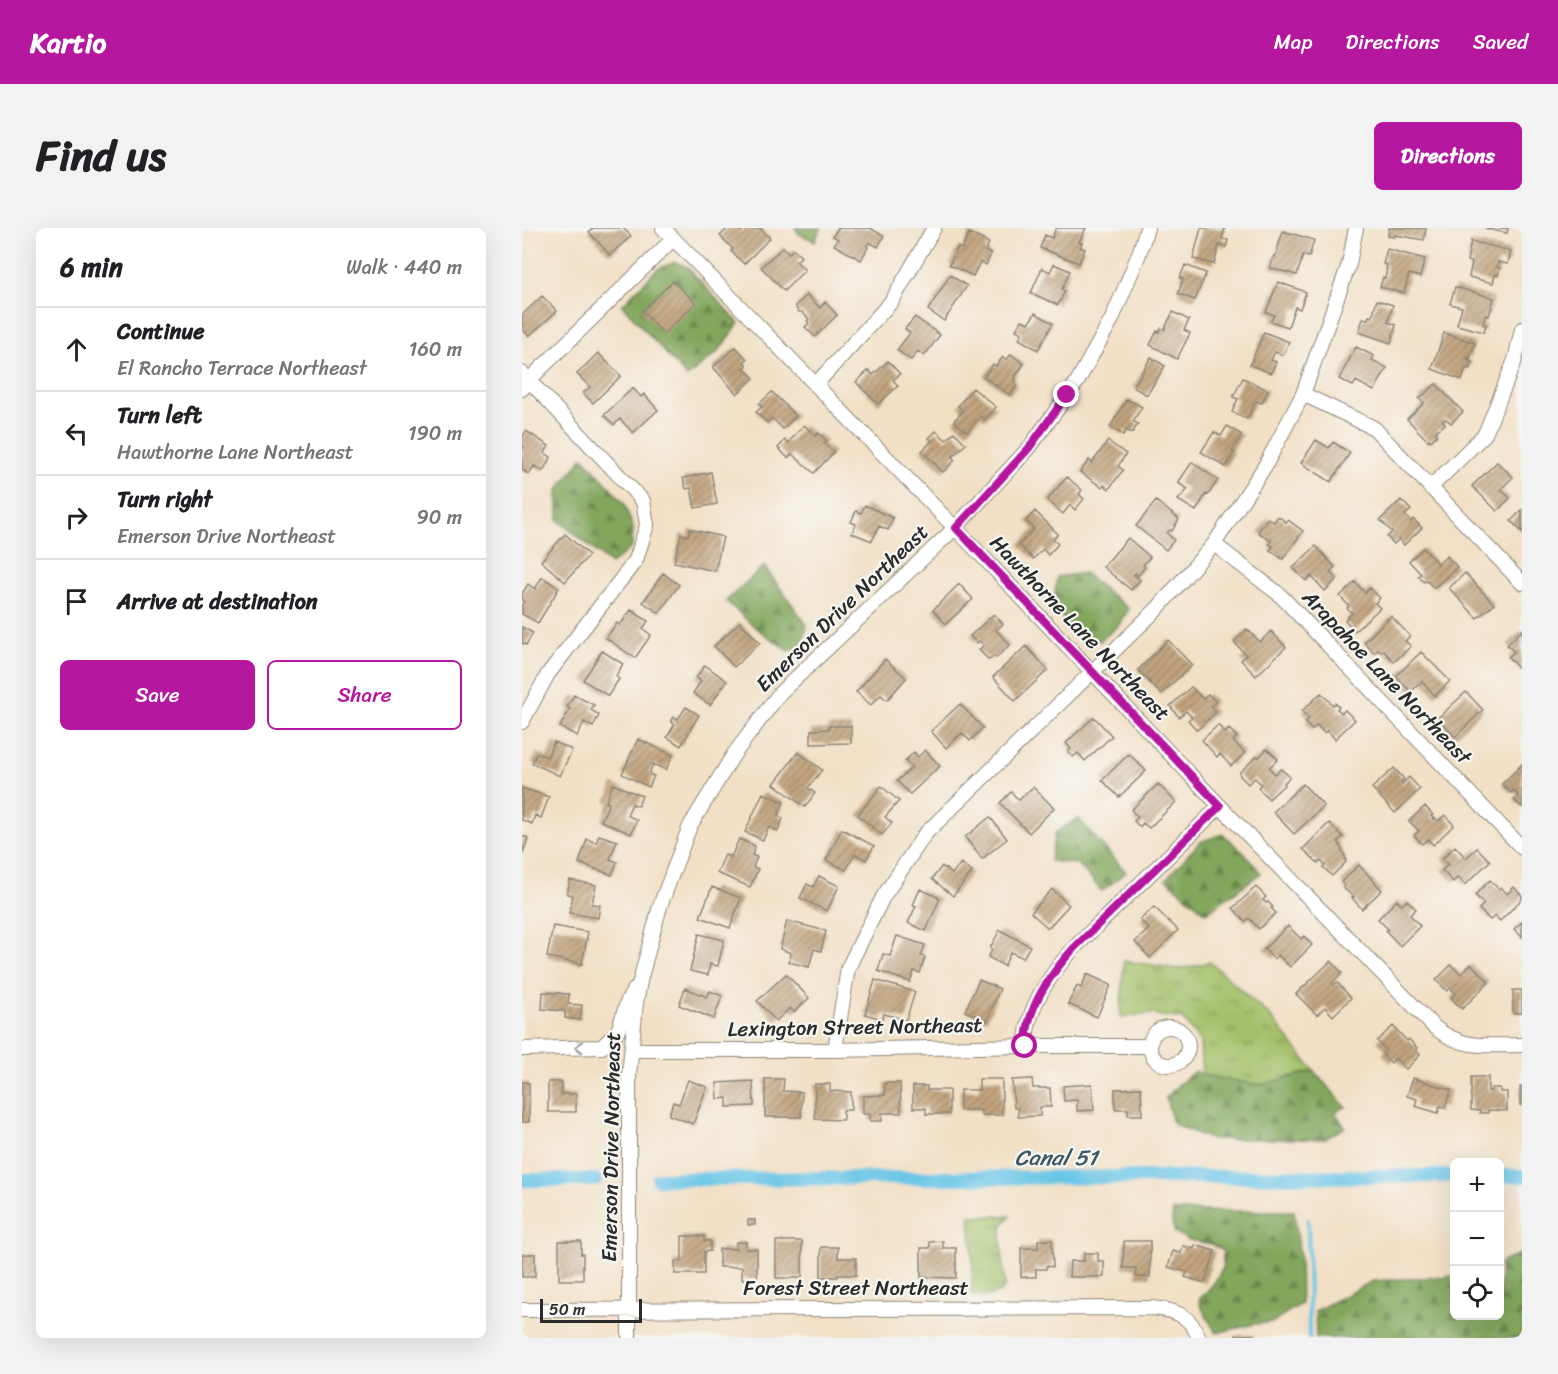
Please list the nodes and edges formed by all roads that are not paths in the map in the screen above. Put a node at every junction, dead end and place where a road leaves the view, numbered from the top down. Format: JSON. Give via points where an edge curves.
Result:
{"nodes":[{"id":1,"x":663,"y":228,"type":"edge"},
{"id":2,"x":934,"y":228,"type":"edge"},
{"id":3,"x":1147,"y":228,"type":"edge"},
{"id":4,"x":1356,"y":228,"type":"edge"},
{"id":5,"x":673,"y":239,"type":"junction"},
{"id":6,"x":1522,"y":329,"type":"edge"},
{"id":7,"x":1518,"y":361,"type":"edge"},
{"id":8,"x":524,"y":380,"type":"edge"},
{"id":9,"x":816,"y":384,"type":"junction"},
{"id":10,"x":1304,"y":394,"type":"junction"},
{"id":11,"x":1430,"y":488,"type":"junction"},
{"id":12,"x":956,"y":528,"type":"junction"},
{"id":13,"x":1214,"y":544,"type":"junction"},
{"id":14,"x":1522,"y":583,"type":"edge"},
{"id":15,"x":1093,"y":672,"type":"junction"},
{"id":16,"x":522,"y":723,"type":"edge"},
{"id":17,"x":1220,"y":806,"type":"junction"},
{"id":18,"x":1522,"y":848,"type":"edge"},
{"id":19,"x":640,"y":981,"type":"junction"},
{"id":20,"x":1522,"y":1045,"type":"edge"},
{"id":21,"x":1025,"y":1046,"type":"junction"},
{"id":22,"x":1150,"y":1046,"type":"dead end"},
{"id":23,"x":522,"y":1049,"type":"edge"},
{"id":24,"x":632,"y":1050,"type":"junction"},
{"id":25,"x":836,"y":1050,"type":"junction"},
{"id":26,"x":522,"y":1310,"type":"edge"},
{"id":27,"x":629,"y":1310,"type":"junction"},
{"id":28,"x":629,"y":1338,"type":"edge"},
{"id":29,"x":1199,"y":1338,"type":"edge"}],
"edges":[{"from":1,"to":5,"type":"street","name":"Hawthorne Lane Northeast"},
{"from":2,"to":9,"type":"street","via":[[892,301]]},
{"from":3,"to":12,"type":"street","name":"Emerson Drive Northeast","via":[[1112,318],[1077,382],[1029,448]]},
{"from":4,"to":10,"type":"street","via":[[1349,264]]},
{"from":5,"to":8,"type":"street"},
{"from":5,"to":9,"type":"street","name":"Hawthorne Lane Northeast"},
{"from":6,"to":7,"type":"street"},
{"from":7,"to":11,"type":"street","via":[[1485,434]]},
{"from":8,"to":16,"type":"street","via":[[643,501],[647,525],[636,560],[548,674]]},
{"from":9,"to":12,"type":"street","name":"Hawthorne Lane Northeast"},
{"from":10,"to":11,"type":"street","via":[[1374,428]]},
{"from":10,"to":13,"type":"street"},
{"from":11,"to":14,"type":"street"},
{"from":12,"to":15,"type":"street","name":"Hawthorne Lane Northeast"},
{"from":12,"to":19,"type":"street","name":"Emerson Drive Northeast","via":[[780,693],[734,754],[690,825],[660,906]]},
{"from":13,"to":15,"type":"street","via":[[1157,609]]},
{"from":13,"to":18,"type":"street","name":"Arapahoe Lane Northeast","via":[[1280,595]]},
{"from":15,"to":17,"type":"street","name":"Hawthorne Lane Northeast"},
{"from":15,"to":25,"type":"street","via":[[925,834],[883,897],[848,968]]},
{"from":17,"to":20,"type":"street","name":"Hawthorne Lane Northeast","via":[[1434,1027],[1461,1043]]},
{"from":17,"to":21,"type":"street","via":[[1055,970],[1029,1021]]},
{"from":19,"to":23,"type":"street","one_way":true,"via":[[628,1000],[618,1031],[602,1047]]},
{"from":19,"to":24,"type":"street","name":"Emerson Drive Northeast"},
{"from":21,"to":22,"type":"street","name":"Lexington Street Northeast"},
{"from":21,"to":25,"type":"street","name":"Lexington Street Northeast"},
{"from":24,"to":25,"type":"street","name":"Lexington Street Northeast"},
{"from":24,"to":27,"type":"street","name":"Emerson Drive Northeast"},
{"from":26,"to":27,"type":"street","name":"Forest Street Northeast"},
{"from":27,"to":28,"type":"street","name":"Emerson Drive Northeast"},
{"from":27,"to":29,"type":"street","name":"Forest Street Northeast","via":[[1152,1308],[1167,1309],[1188,1319]]}]}
